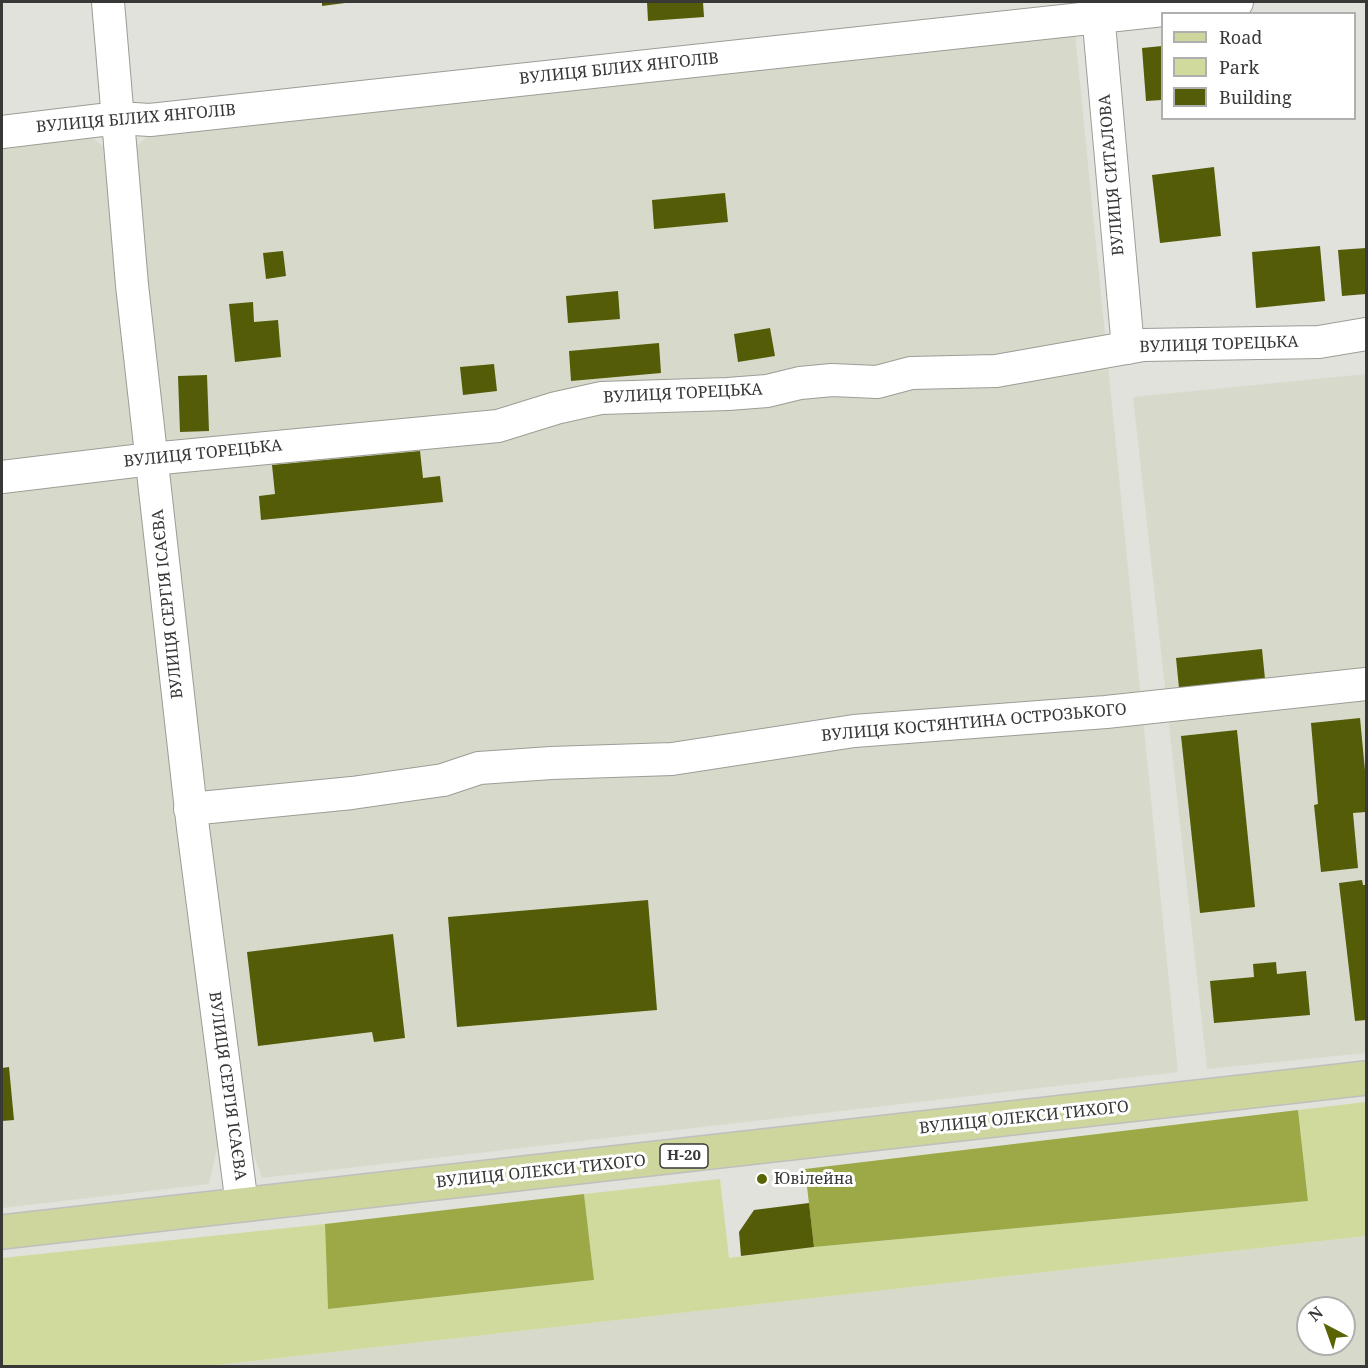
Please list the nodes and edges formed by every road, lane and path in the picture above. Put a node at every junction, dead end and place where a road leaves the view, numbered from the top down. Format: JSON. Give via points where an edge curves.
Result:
{"nodes":[{"id":1,"x":108,"y":2,"type":"edge"},
{"id":2,"x":1238,"y":2,"type":"edge"},
{"id":3,"x":1098,"y":9,"type":"edge"},
{"id":4,"x":118,"y":118,"type":"junction"},
{"id":5,"x":2,"y":132,"type":"edge"},
{"id":6,"x":1366,"y":334,"type":"edge"},
{"id":7,"x":1128,"y":348,"type":"junction"},
{"id":8,"x":151,"y":459,"type":"junction"},
{"id":9,"x":2,"y":477,"type":"edge"},
{"id":10,"x":1366,"y":684,"type":"edge"},
{"id":11,"x":190,"y":809,"type":"junction"},
{"id":12,"x":1366,"y":1078,"type":"edge"},
{"id":13,"x":242,"y":1205,"type":"junction"},
{"id":14,"x":2,"y":1232,"type":"edge"}],
"edges":[{"from":1,"to":4,"type":"street","name":"ВУЛИЦЯ СЕРГІЯ ІСАЄВА"},
{"from":2,"to":3,"type":"street","name":"ВУЛИЦЯ БІЛИХ ЯНГОЛІВ"},
{"from":3,"to":4,"type":"street","name":"ВУЛИЦЯ БІЛИХ ЯНГОЛІВ","via":[[150,120]]},
{"from":3,"to":7,"type":"street","name":"ВУЛИЦЯ СИТАЛОВА"},
{"from":4,"to":5,"type":"street","name":"ВУЛИЦЯ БІЛИХ ЯНГОЛІВ"},
{"from":4,"to":8,"type":"street","name":"ВУЛИЦЯ СЕРГІЯ ІСАЄВА"},
{"from":6,"to":7,"type":"street","name":"ВУЛИЦЯ ТОРЕЦЬКА","via":[[1319,342]]},
{"from":7,"to":8,"type":"street","name":"ВУЛИЦЯ ТОРЕЦЬКА","via":[[996,371],[911,373],[877,382],[800,382],[767,391],[728,394],[601,398],[498,426]]},
{"from":8,"to":9,"type":"street","name":"ВУЛИЦЯ ТОРЕЦЬКА"},
{"from":8,"to":11,"type":"street","name":"ВУЛИЦЯ СЕРГІЯ ІСАЄВА"},
{"from":10,"to":11,"type":"street","name":"ВУЛИЦЯ КОСТЯНТИНА ОСТРОЗЬКОГО","via":[[1106,712],[854,731],[672,759],[479,768],[443,780],[352,793]]},
{"from":11,"to":13,"type":"street","name":"ВУЛИЦЯ СЕРГІЯ ІСАЄВА"},
{"from":12,"to":13,"type":"main road","name":"ВУЛИЦЯ ОЛЕКСИ ТИХОГО","number":"Н-20"},
{"from":13,"to":14,"type":"main road","name":"ВУЛИЦЯ ОЛЕКСИ ТИХОГО","number":"Н-20"}]}
